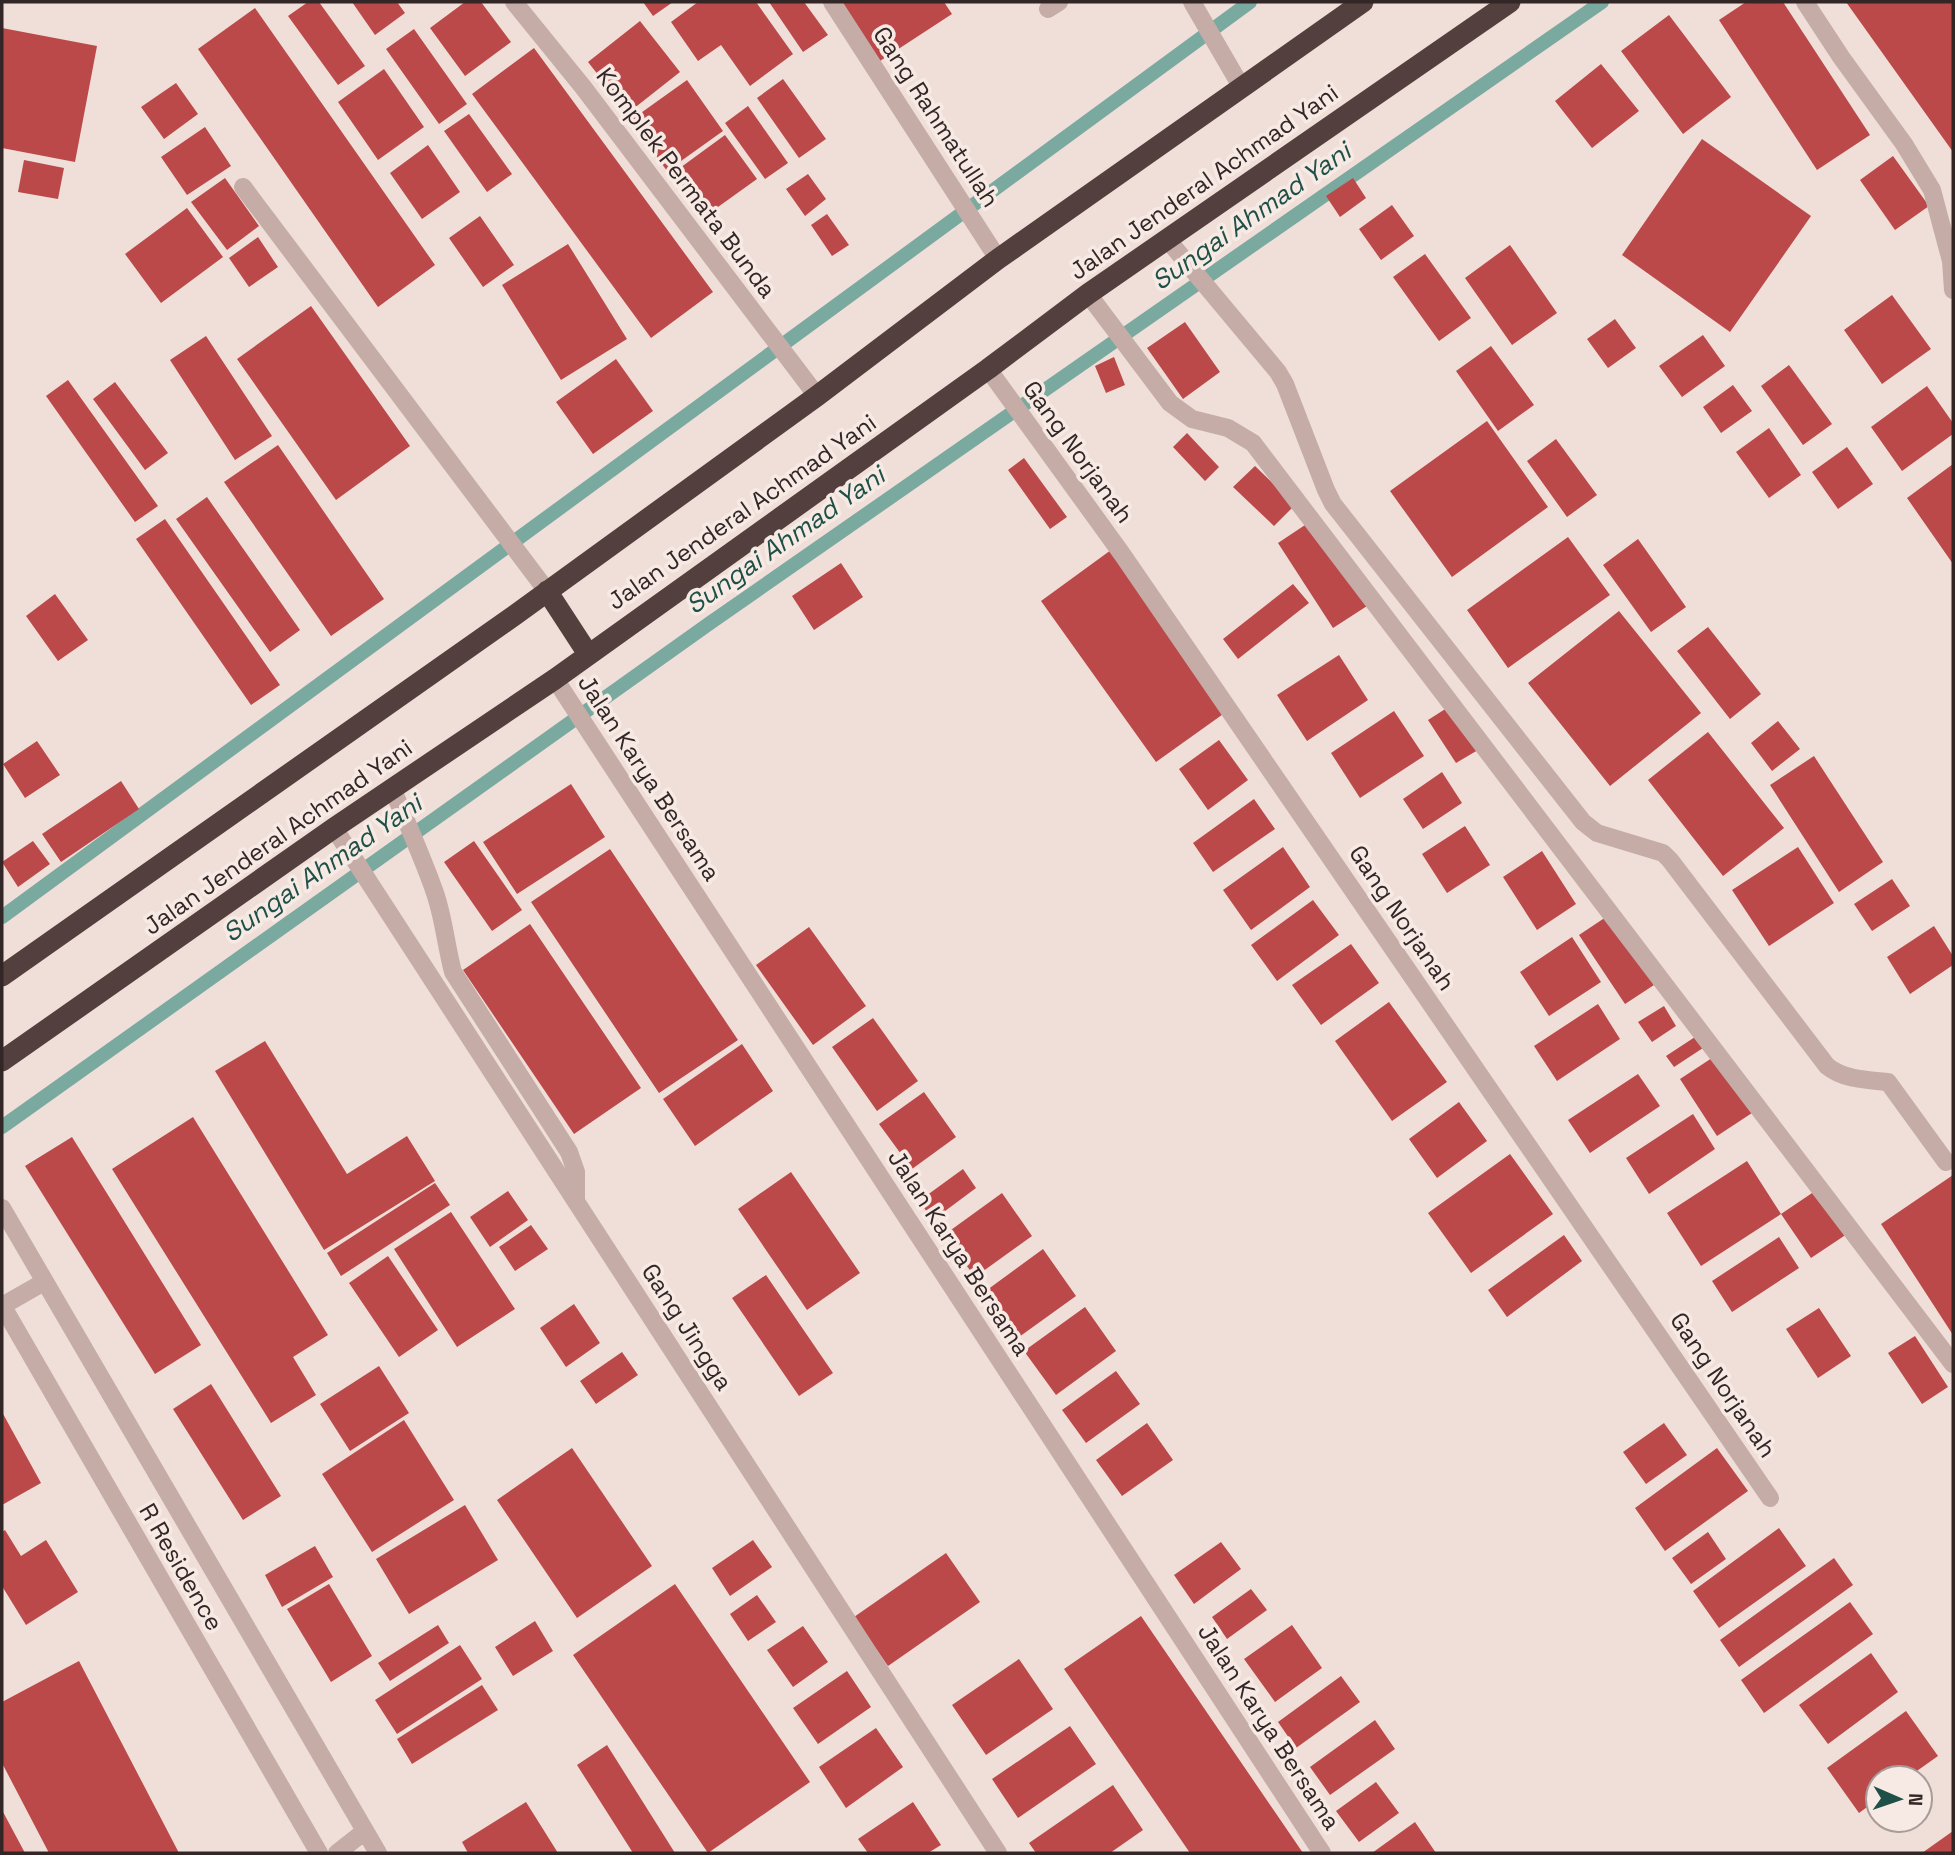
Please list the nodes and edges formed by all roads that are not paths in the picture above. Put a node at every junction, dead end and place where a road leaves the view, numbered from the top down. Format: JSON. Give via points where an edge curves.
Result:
{"nodes":[{"id":1,"x":514,"y":2,"type":"edge"},
{"id":2,"x":832,"y":2,"type":"edge"},
{"id":3,"x":1363,"y":2,"type":"edge"},
{"id":4,"x":1510,"y":2,"type":"edge"},
{"id":5,"x":1805,"y":2,"type":"edge"},
{"id":6,"x":1196,"y":9,"type":"edge"},
{"id":7,"x":1242,"y":88,"type":"junction"},
{"id":8,"x":243,"y":187,"type":"dead end"},
{"id":9,"x":1167,"y":239,"type":"junction"},
{"id":10,"x":998,"y":259,"type":"junction"},
{"id":11,"x":1953,"y":290,"type":"edge"},
{"id":12,"x":1088,"y":294,"type":"junction"},
{"id":13,"x":988,"y":369,"type":"junction"},
{"id":14,"x":817,"y":396,"type":"junction"},
{"id":15,"x":547,"y":591,"type":"junction"},
{"id":16,"x":588,"y":654,"type":"junction"},
{"id":17,"x":555,"y":678,"type":"junction"},
{"id":18,"x":392,"y":788,"type":"junction"},
{"id":19,"x":334,"y":828,"type":"junction"},
{"id":20,"x":2,"y":976,"type":"edge"},
{"id":21,"x":2,"y":1061,"type":"edge"},
{"id":22,"x":1946,"y":1162,"type":"dead end"},
{"id":23,"x":576,"y":1200,"type":"junction"},
{"id":24,"x":2,"y":1208,"type":"edge"},
{"id":25,"x":44,"y":1282,"type":"junction"},
{"id":26,"x":2,"y":1305,"type":"edge"},
{"id":27,"x":1953,"y":1364,"type":"edge"},
{"id":28,"x":1770,"y":1498,"type":"dead end"},
{"id":29,"x":365,"y":1831,"type":"junction"},
{"id":30,"x":319,"y":1853,"type":"edge"},
{"id":31,"x":337,"y":1853,"type":"edge"},
{"id":32,"x":378,"y":1853,"type":"edge"},
{"id":33,"x":998,"y":1853,"type":"edge"},
{"id":34,"x":1322,"y":1853,"type":"edge"}],
"edges":[{"from":1,"to":14,"type":"street","name":"Komplek Permata Bunda"},
{"from":2,"to":10,"type":"street","name":"Gang Rahmatullah"},
{"from":3,"to":7,"type":"highway","name":"Jalan Jenderal Achmad Yani"},
{"from":4,"to":9,"type":"highway","name":"Jalan Jenderal Achmad Yani"},
{"from":5,"to":11,"type":"street","via":[[1932,190],[1951,261]]},
{"from":6,"to":7,"type":"street"},
{"from":7,"to":10,"type":"highway","name":"Jalan Jenderal Achmad Yani"},
{"from":8,"to":15,"type":"street"},
{"from":9,"to":12,"type":"highway","name":"Jalan Jenderal Achmad Yani"},
{"from":9,"to":22,"type":"street","via":[[1278,372],[1333,504],[1583,822],[1597,832],[1663,853],[1827,1066],[1844,1076],[1888,1082]]},
{"from":10,"to":14,"type":"highway","name":"Jalan Jenderal Achmad Yani"},
{"from":12,"to":13,"type":"highway","name":"Jalan Jenderal Achmad Yani"},
{"from":12,"to":27,"type":"street","via":[[1170,403],[1192,419],[1227,428],[1253,443]]},
{"from":13,"to":16,"type":"highway","name":"Jalan Jenderal Achmad Yani"},
{"from":13,"to":28,"type":"street","name":"Gang Norjanah","via":[[1122,554]]},
{"from":14,"to":15,"type":"highway","name":"Jalan Jenderal Achmad Yani"},
{"from":15,"to":16,"type":"highway"},
{"from":15,"to":20,"type":"highway","name":"Jalan Jenderal Achmad Yani"},
{"from":16,"to":17,"type":"highway","name":"Jalan Jenderal Achmad Yani"},
{"from":17,"to":18,"type":"highway","name":"Jalan Jenderal Achmad Yani"},
{"from":17,"to":34,"type":"street","name":"Jalan Karya Bersama"},
{"from":18,"to":19,"type":"highway","name":"Jalan Jenderal Achmad Yani"},
{"from":18,"to":23,"type":"street","via":[[435,893],[453,972],[569,1152],[576,1172]]},
{"from":19,"to":21,"type":"highway","name":"Jalan Jenderal Achmad Yani"},
{"from":19,"to":23,"type":"street","name":"Gang Jingga"},
{"from":23,"to":33,"type":"street","name":"Gang Jingga"},
{"from":24,"to":25,"type":"street"},
{"from":25,"to":26,"type":"street"},
{"from":25,"to":29,"type":"street"},
{"from":26,"to":30,"type":"street","name":"R Residence"},
{"from":29,"to":31,"type":"street"},
{"from":29,"to":32,"type":"street"}]}
